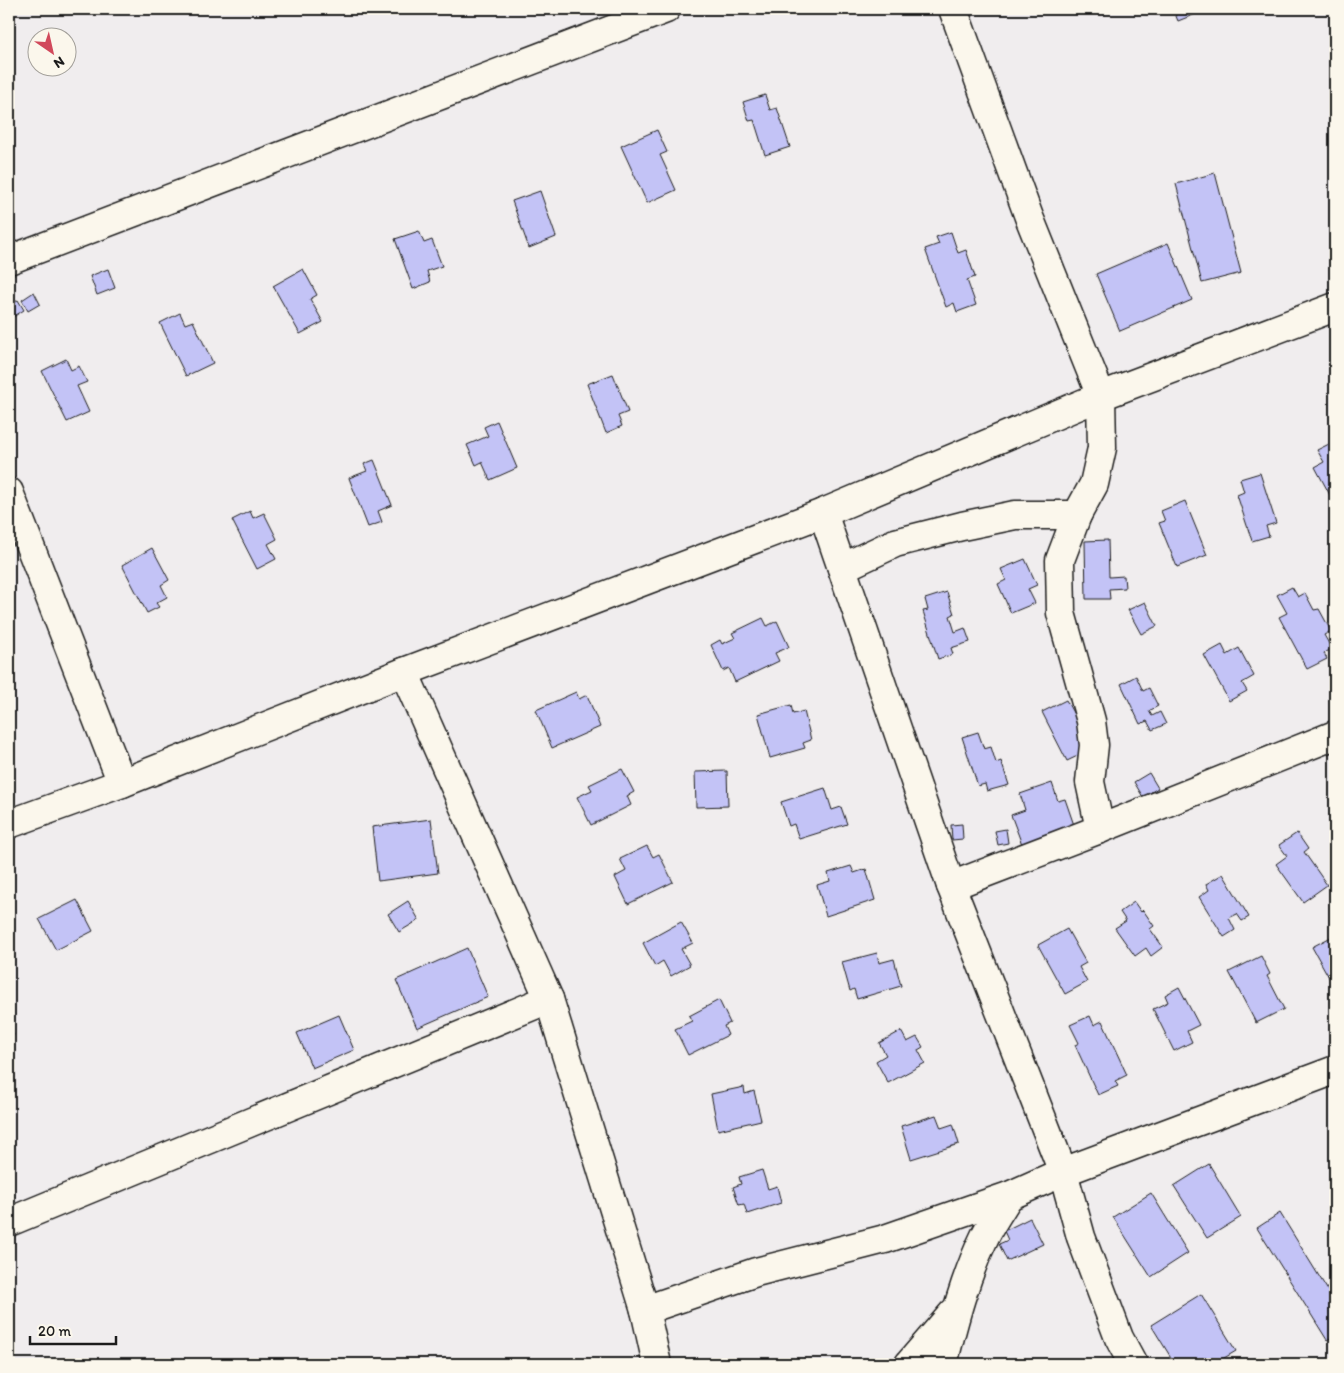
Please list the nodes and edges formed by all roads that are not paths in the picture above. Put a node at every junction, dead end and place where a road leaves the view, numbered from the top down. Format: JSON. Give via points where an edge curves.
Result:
{"nodes":[{"id":1,"x":666,"y":9,"type":"edge"},
{"id":2,"x":953,"y":9,"type":"edge"},
{"id":3,"x":9,"y":260,"type":"edge"},
{"id":4,"x":1335,"y":307,"type":"edge"},
{"id":5,"x":1101,"y":396,"type":"junction"},
{"id":6,"x":9,"y":492,"type":"edge"},
{"id":7,"x":823,"y":513,"type":"junction"},
{"id":8,"x":1077,"y":515,"type":"junction"},
{"id":9,"x":842,"y":568,"type":"junction"},
{"id":10,"x":404,"y":672,"type":"junction"},
{"id":11,"x":1335,"y":735,"type":"edge"},
{"id":12,"x":122,"y":783,"type":"junction"},
{"id":13,"x":9,"y":824,"type":"edge"},
{"id":14,"x":1100,"y":830,"type":"junction"},
{"id":15,"x":951,"y":886,"type":"junction"},
{"id":16,"x":550,"y":999,"type":"junction"},
{"id":17,"x":1335,"y":1070,"type":"edge"},
{"id":18,"x":1063,"y":1172,"type":"junction"},
{"id":19,"x":1009,"y":1196,"type":"junction"},
{"id":20,"x":9,"y":1222,"type":"edge"},
{"id":21,"x":957,"y":1308,"type":"junction"},
{"id":22,"x":645,"y":1310,"type":"junction"},
{"id":23,"x":657,"y":1364,"type":"edge"},
{"id":24,"x":908,"y":1364,"type":"edge"},
{"id":25,"x":943,"y":1364,"type":"edge"},
{"id":26,"x":1132,"y":1364,"type":"edge"}],
"edges":[{"from":1,"to":3,"type":"street"},
{"from":2,"to":5,"type":"street","via":[[1029,217]]},
{"from":4,"to":5,"type":"street"},
{"from":5,"to":7,"type":"street"},
{"from":5,"to":8,"type":"street","via":[[1102,448],[1094,484]]},
{"from":6,"to":12,"type":"street"},
{"from":7,"to":9,"type":"street"},
{"from":7,"to":10,"type":"street"},
{"from":8,"to":9,"type":"street","via":[[1015,515],[962,526],[896,543]]},
{"from":8,"to":14,"type":"street","via":[[1060,560],[1061,613],[1091,721],[1094,745],[1090,782]]},
{"from":9,"to":15,"type":"street"},
{"from":10,"to":12,"type":"street"},
{"from":10,"to":16,"type":"street"},
{"from":11,"to":14,"type":"street"},
{"from":12,"to":13,"type":"street"},
{"from":14,"to":15,"type":"street"},
{"from":15,"to":18,"type":"street"},
{"from":16,"to":20,"type":"street"},
{"from":16,"to":22,"type":"street"},
{"from":17,"to":18,"type":"street"},
{"from":18,"to":19,"type":"street"},
{"from":18,"to":26,"type":"street","via":[[1081,1237]]},
{"from":19,"to":21,"type":"street","via":[[986,1235]]},
{"from":19,"to":22,"type":"street","via":[[885,1239],[756,1272]]},
{"from":21,"to":24,"type":"street"},
{"from":21,"to":25,"type":"street"},
{"from":22,"to":23,"type":"street"}]}
